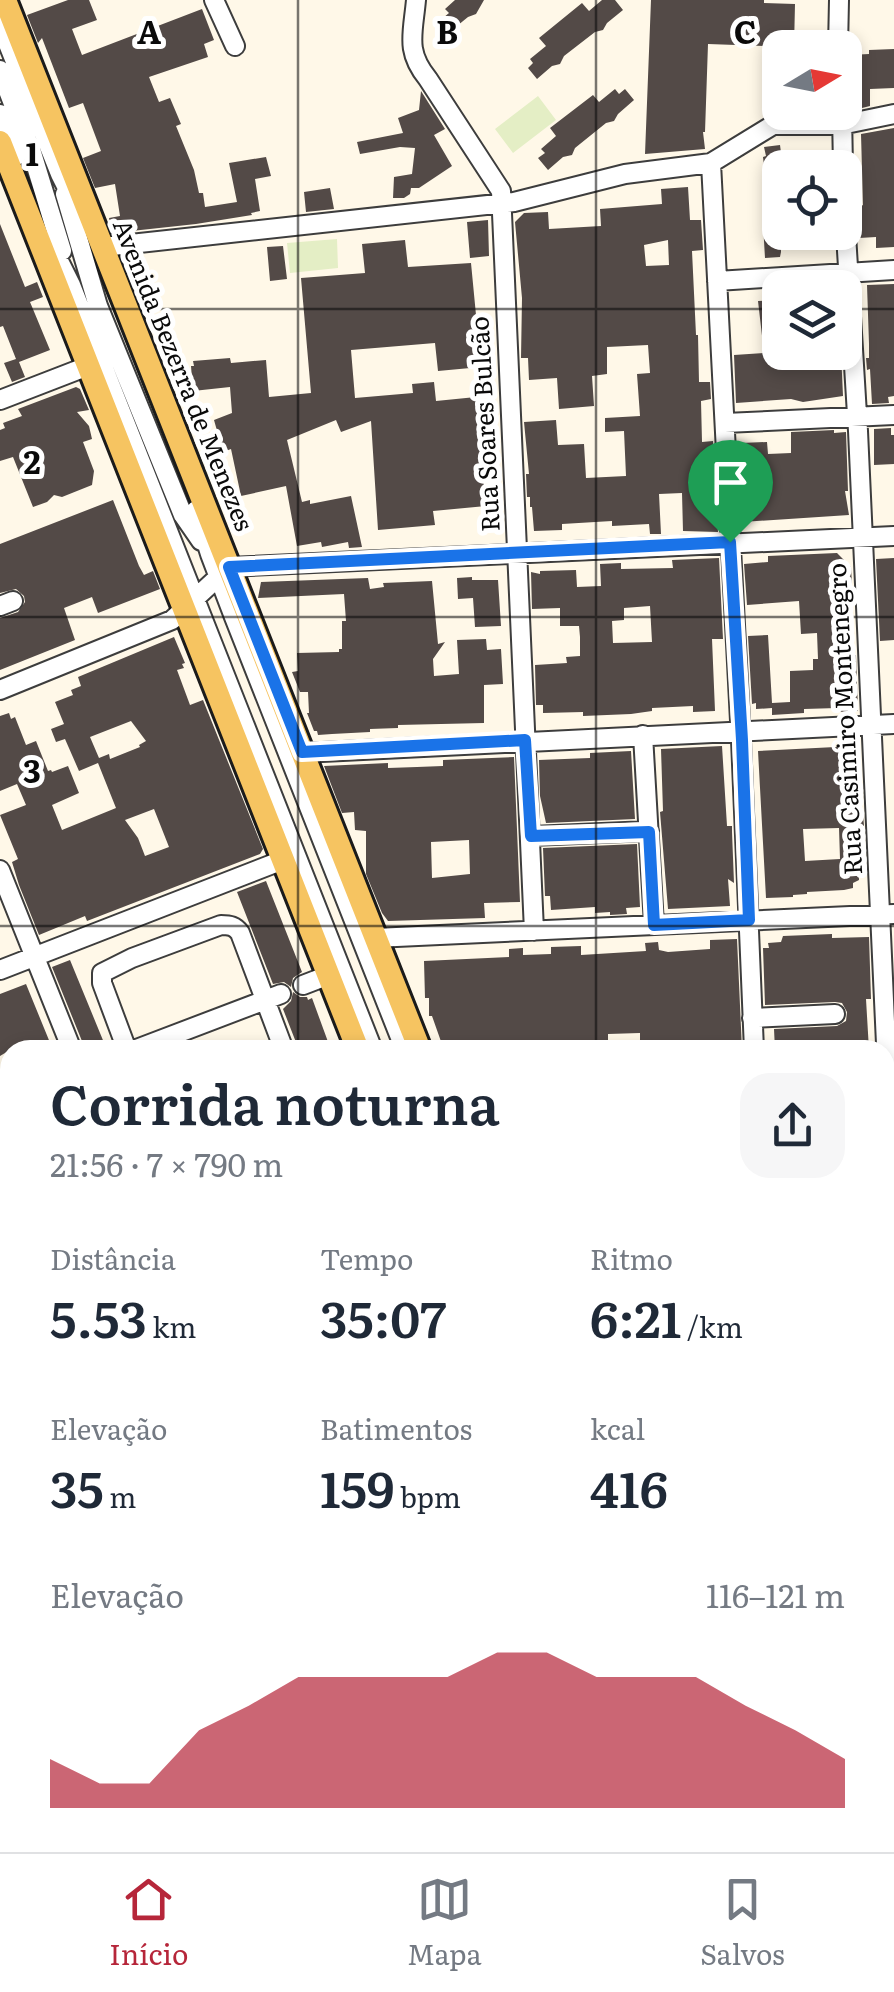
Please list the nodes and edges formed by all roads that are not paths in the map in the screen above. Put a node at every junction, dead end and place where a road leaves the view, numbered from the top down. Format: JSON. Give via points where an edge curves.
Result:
{"nodes":[{"id":1,"x":5,"y":0,"type":"edge"},
{"id":2,"x":214,"y":0,"type":"edge"},
{"id":3,"x":416,"y":0,"type":"edge"},
{"id":4,"x":839,"y":0,"type":"edge"},
{"id":5,"x":0,"y":24,"type":"edge"},
{"id":6,"x":838,"y":30,"type":"edge"},
{"id":7,"x":235,"y":46,"type":"dead end"},
{"id":8,"x":0,"y":70,"type":"edge"},
{"id":9,"x":0,"y":114,"type":"edge"},
{"id":10,"x":894,"y":114,"type":"edge"},
{"id":11,"x":862,"y":117,"type":"edge"},
{"id":12,"x":766,"y":130,"type":"edge"},
{"id":13,"x":0,"y":142,"type":"edge"},
{"id":14,"x":711,"y":163,"type":"junction"},
{"id":15,"x":501,"y":204,"type":"junction"},
{"id":16,"x":103,"y":247,"type":"junction"},
{"id":17,"x":894,"y":270,"type":"edge"},
{"id":18,"x":862,"y":271,"type":"edge"},
{"id":19,"x":762,"y":278,"type":"edge"},
{"id":20,"x":718,"y":281,"type":"junction"},
{"id":21,"x":71,"y":286,"type":"junction"},
{"id":22,"x":88,"y":366,"type":"junction"},
{"id":23,"x":854,"y":370,"type":"edge"},
{"id":24,"x":0,"y":400,"type":"edge"},
{"id":25,"x":894,"y":415,"type":"edge"},
{"id":26,"x":857,"y":417,"type":"junction"},
{"id":27,"x":725,"y":423,"type":"junction"},
{"id":28,"x":894,"y":536,"type":"edge"},
{"id":29,"x":862,"y":537,"type":"junction"},
{"id":30,"x":730,"y":542,"type":"junction"},
{"id":31,"x":516,"y":553,"type":"junction"},
{"id":32,"x":219,"y":566,"type":"junction"},
{"id":33,"x":190,"y":604,"type":"junction"},
{"id":34,"x":0,"y":690,"type":"edge"},
{"id":35,"x":870,"y":724,"type":"junction"},
{"id":36,"x":894,"y":724,"type":"edge"},
{"id":37,"x":741,"y":731,"type":"junction"},
{"id":38,"x":643,"y":735,"type":"junction"},
{"id":39,"x":525,"y":740,"type":"junction"},
{"id":40,"x":302,"y":752,"type":"junction"},
{"id":41,"x":649,"y":832,"type":"junction"},
{"id":42,"x":531,"y":836,"type":"junction"},
{"id":43,"x":283,"y":860,"type":"junction"},
{"id":44,"x":0,"y":870,"type":"edge"},
{"id":45,"x":886,"y":914,"type":"edge"},
{"id":46,"x":749,"y":920,"type":"junction"},
{"id":47,"x":654,"y":925,"type":"junction"},
{"id":48,"x":534,"y":931,"type":"junction"},
{"id":49,"x":376,"y":938,"type":"junction"},
{"id":50,"x":35,"y":956,"type":"junction"},
{"id":51,"x":0,"y":970,"type":"edge"},
{"id":52,"x":328,"y":975,"type":"junction"},
{"id":53,"x":303,"y":985,"type":"dead end"},
{"id":54,"x":273,"y":997,"type":"junction"},
{"id":55,"x":835,"y":1014,"type":"dead end"},
{"id":56,"x":752,"y":1018,"type":"junction"},
{"id":57,"x":68,"y":1040,"type":"edge"},
{"id":58,"x":127,"y":1040,"type":"edge"},
{"id":59,"x":158,"y":1040,"type":"edge"},
{"id":60,"x":282,"y":1040,"type":"edge"},
{"id":61,"x":354,"y":1040,"type":"edge"},
{"id":62,"x":369,"y":1040,"type":"edge"},
{"id":63,"x":401,"y":1040,"type":"edge"},
{"id":64,"x":416,"y":1040,"type":"edge"},
{"id":65,"x":753,"y":1040,"type":"edge"},
{"id":66,"x":889,"y":1040,"type":"edge"}],
"edges":[{"from":1,"to":16,"type":"main road","name":"Avenida Bezerra de Menezes"},
{"from":2,"to":7,"type":"street"},
{"from":3,"to":15,"type":"street","name":"Rua Soares Bulcão","via":[[414,63],[500,190]]},
{"from":4,"to":6,"type":"street"},
{"from":5,"to":32,"type":"street","name":"Avenida Bezerra de Menezes"},
{"from":8,"to":21,"type":"street"},
{"from":9,"to":21,"type":"street"},
{"from":10,"to":11,"type":"street"},
{"from":12,"to":14,"type":"street"},
{"from":13,"to":22,"type":"main road"},
{"from":14,"to":15,"type":"street","via":[[625,174]]},
{"from":14,"to":20,"type":"street"},
{"from":15,"to":16,"type":"street"},
{"from":15,"to":31,"type":"street","name":"Rua Soares Bulcão"},
{"from":16,"to":32,"type":"main road","name":"Avenida Bezerra de Menezes"},
{"from":17,"to":18,"type":"street"},
{"from":19,"to":20,"type":"street"},
{"from":20,"to":27,"type":"street"},
{"from":21,"to":33,"type":"street"},
{"from":22,"to":24,"type":"street"},
{"from":22,"to":33,"type":"main road"},
{"from":23,"to":26,"type":"street","name":"Rua Casimiro Montenegro"},
{"from":25,"to":26,"type":"street"},
{"from":26,"to":27,"type":"street"},
{"from":26,"to":29,"type":"street","name":"Rua Casimiro Montenegro"},
{"from":27,"to":30,"type":"street"},
{"from":28,"to":29,"type":"street"},
{"from":29,"to":30,"type":"street"},
{"from":29,"to":35,"type":"street","name":"Rua Casimiro Montenegro"},
{"from":30,"to":31,"type":"street"},
{"from":30,"to":37,"type":"street"},
{"from":31,"to":32,"type":"street"},
{"from":31,"to":39,"type":"street","name":"Rua Soares Bulcão"},
{"from":32,"to":33,"type":"street"},
{"from":32,"to":40,"type":"main road","name":"Avenida Bezerra de Menezes"},
{"from":32,"to":63,"type":"street","name":"Avenida Bezerra de Menezes"},
{"from":33,"to":34,"type":"street","via":[[172,620]]},
{"from":33,"to":43,"type":"main road"},
{"from":33,"to":62,"type":"street"},
{"from":35,"to":36,"type":"street"},
{"from":35,"to":37,"type":"street"},
{"from":35,"to":45,"type":"street","name":"Rua Casimiro Montenegro"},
{"from":37,"to":38,"type":"street"},
{"from":37,"to":46,"type":"street"},
{"from":38,"to":39,"type":"street"},
{"from":38,"to":41,"type":"street"},
{"from":39,"to":40,"type":"street"},
{"from":39,"to":42,"type":"street","name":"Rua Soares Bulcão"},
{"from":40,"to":49,"type":"main road","name":"Avenida Bezerra de Menezes"},
{"from":41,"to":42,"type":"street"},
{"from":41,"to":47,"type":"street"},
{"from":42,"to":48,"type":"street","name":"Rua Soares Bulcão"},
{"from":43,"to":50,"type":"street"},
{"from":43,"to":52,"type":"main road"},
{"from":44,"to":50,"type":"street"},
{"from":45,"to":46,"type":"street"},
{"from":45,"to":66,"type":"street","name":"Rua Casimiro Montenegro"},
{"from":46,"to":47,"type":"street"},
{"from":46,"to":56,"type":"street"},
{"from":47,"to":48,"type":"street"},
{"from":48,"to":49,"type":"street"},
{"from":49,"to":64,"type":"main road","name":"Avenida Bezerra de Menezes"},
{"from":50,"to":51,"type":"street"},
{"from":50,"to":57,"type":"street"},
{"from":52,"to":53,"type":"street"},
{"from":52,"to":61,"type":"main road"},
{"from":54,"to":58,"type":"street","via":[[240,933],[220,925],[102,973]]},
{"from":54,"to":59,"type":"street"},
{"from":54,"to":60,"type":"street"},
{"from":55,"to":56,"type":"street"},
{"from":56,"to":65,"type":"street"}]}
